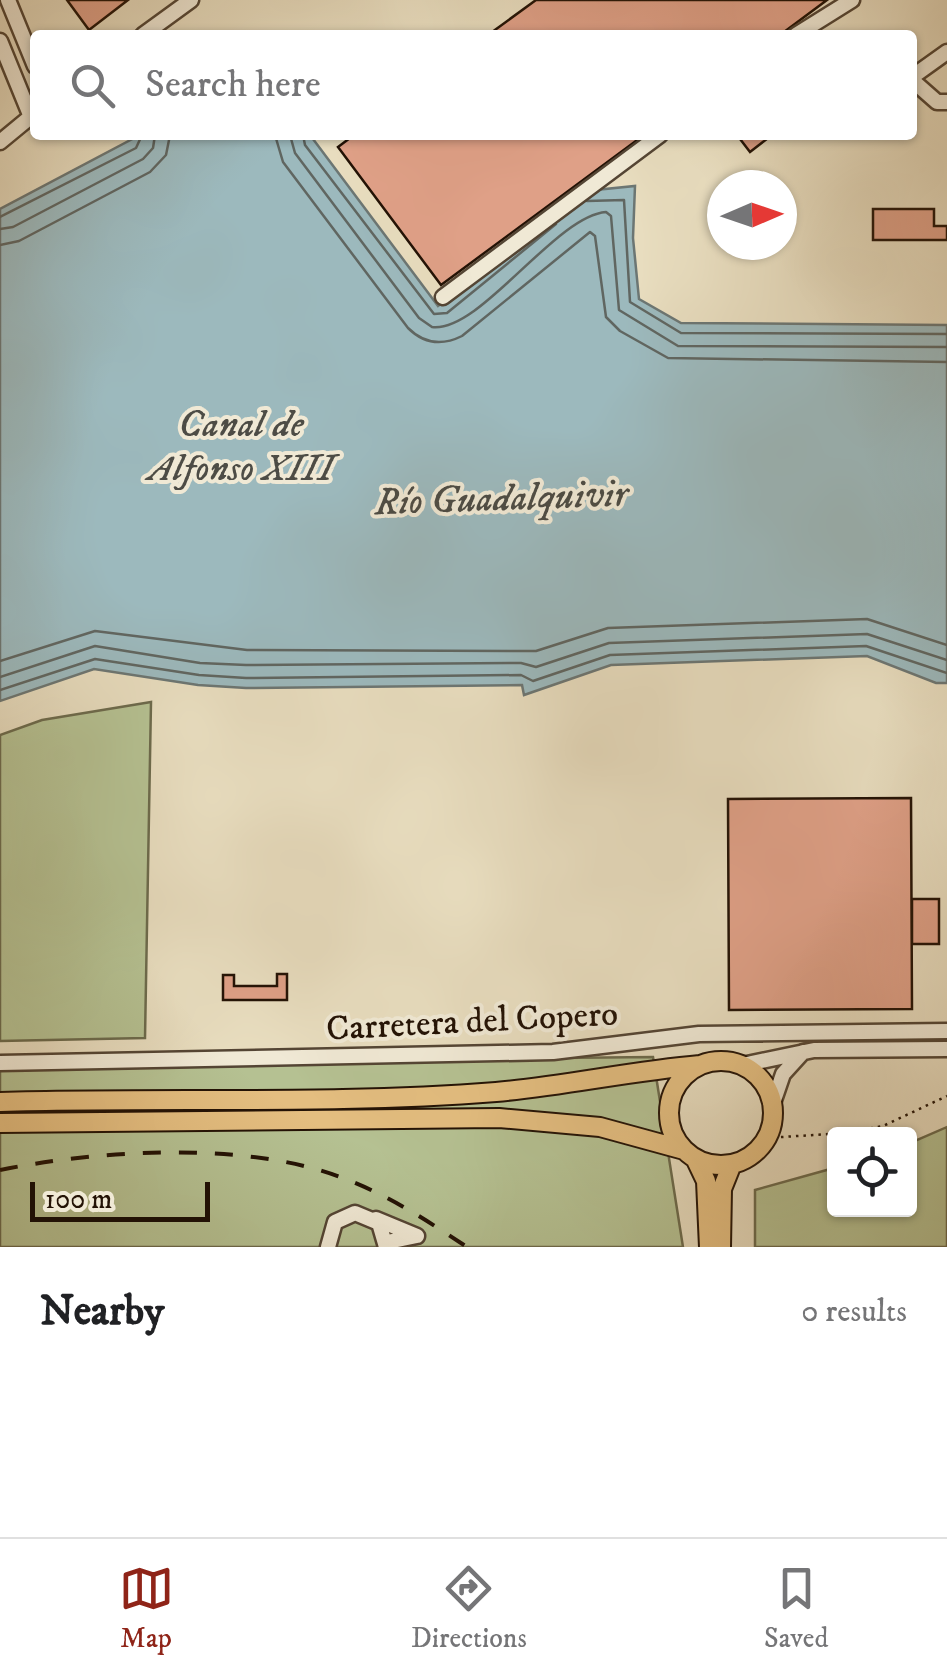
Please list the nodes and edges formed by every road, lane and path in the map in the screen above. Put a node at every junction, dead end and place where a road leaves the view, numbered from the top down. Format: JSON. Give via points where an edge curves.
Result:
{"nodes":[{"id":1,"x":8,"y":0,"type":"edge"},
{"id":2,"x":192,"y":0,"type":"edge"},
{"id":3,"x":852,"y":0,"type":"edge"},
{"id":4,"x":814,"y":22,"type":"junction"},
{"id":5,"x":150,"y":30,"type":"edge"},
{"id":6,"x":803,"y":30,"type":"edge"},
{"id":7,"x":820,"y":30,"type":"edge"},
{"id":8,"x":0,"y":41,"type":"edge"},
{"id":9,"x":947,"y":52,"type":"edge"},
{"id":10,"x":30,"y":54,"type":"edge"},
{"id":11,"x":917,"y":74,"type":"edge"},
{"id":12,"x":917,"y":83,"type":"edge"},
{"id":13,"x":947,"y":102,"type":"edge"},
{"id":14,"x":30,"y":108,"type":"edge"},
{"id":15,"x":30,"y":117,"type":"edge"},
{"id":16,"x":653,"y":140,"type":"edge"},
{"id":17,"x":0,"y":142,"type":"edge"},
{"id":18,"x":444,"y":297,"type":"dead end"},
{"id":19,"x":947,"y":1030,"type":"edge"},
{"id":20,"x":947,"y":1049,"type":"edge"},
{"id":21,"x":806,"y":1051,"type":"junction"},
{"id":22,"x":0,"y":1063,"type":"edge"},
{"id":23,"x":700,"y":1065,"type":"junction"},
{"id":24,"x":742,"y":1065,"type":"junction"},
{"id":25,"x":947,"y":1096,"type":"edge"},
{"id":26,"x":0,"y":1102,"type":"edge"},
{"id":27,"x":772,"y":1106,"type":"junction"},
{"id":28,"x":0,"y":1123,"type":"edge"},
{"id":29,"x":766,"y":1138,"type":"junction"},
{"id":30,"x":690,"y":1154,"type":"junction"},
{"id":31,"x":732,"y":1164,"type":"junction"},
{"id":32,"x":375,"y":1219,"type":"junction"},
{"id":33,"x":387,"y":1245,"type":"edge"},
{"id":34,"x":328,"y":1247,"type":"edge"},
{"id":35,"x":708,"y":1247,"type":"edge"},
{"id":36,"x":720,"y":1247,"type":"edge"}],
"edges":[{"from":1,"to":10,"type":"street"},
{"from":2,"to":5,"type":"street"},
{"from":3,"to":4,"type":"street"},
{"from":4,"to":6,"type":"street"},
{"from":4,"to":7,"type":"street"},
{"from":8,"to":14,"type":"street"},
{"from":9,"to":11,"type":"street"},
{"from":12,"to":13,"type":"street","via":[[937,102]]},
{"from":15,"to":17,"type":"street"},
{"from":16,"to":18,"type":"street"},
{"from":19,"to":22,"type":"street","name":"Carretera del Copero","via":[[698,1034],[553,1052]]},
{"from":20,"to":21,"type":"street"},
{"from":21,"to":24,"type":"street"},
{"from":21,"to":27,"type":"street","via":[[783,1074]]},
{"from":23,"to":24,"type":"main road"},
{"from":23,"to":26,"type":"main road","via":[[499,1092]]},
{"from":23,"to":30,"type":"main road","via":[[686,1074],[670,1103],[669,1120]]},
{"from":24,"to":27,"type":"main road","via":[[762,1082]]},
{"from":25,"to":29,"type":"path","via":[[883,1126]]},
{"from":27,"to":29,"type":"main road"},
{"from":28,"to":30,"type":"main road","via":[[499,1118],[600,1127]]},
{"from":29,"to":31,"type":"main road"},
{"from":30,"to":31,"type":"main road"},
{"from":30,"to":35,"type":"main road","via":[[708,1198]]},
{"from":31,"to":36,"type":"main road","via":[[722,1189]]},
{"from":32,"to":33,"type":"street"},
{"from":32,"to":33,"type":"street","via":[[417,1236]]},
{"from":32,"to":34,"type":"street","via":[[344,1216],[329,1232]]}]}
